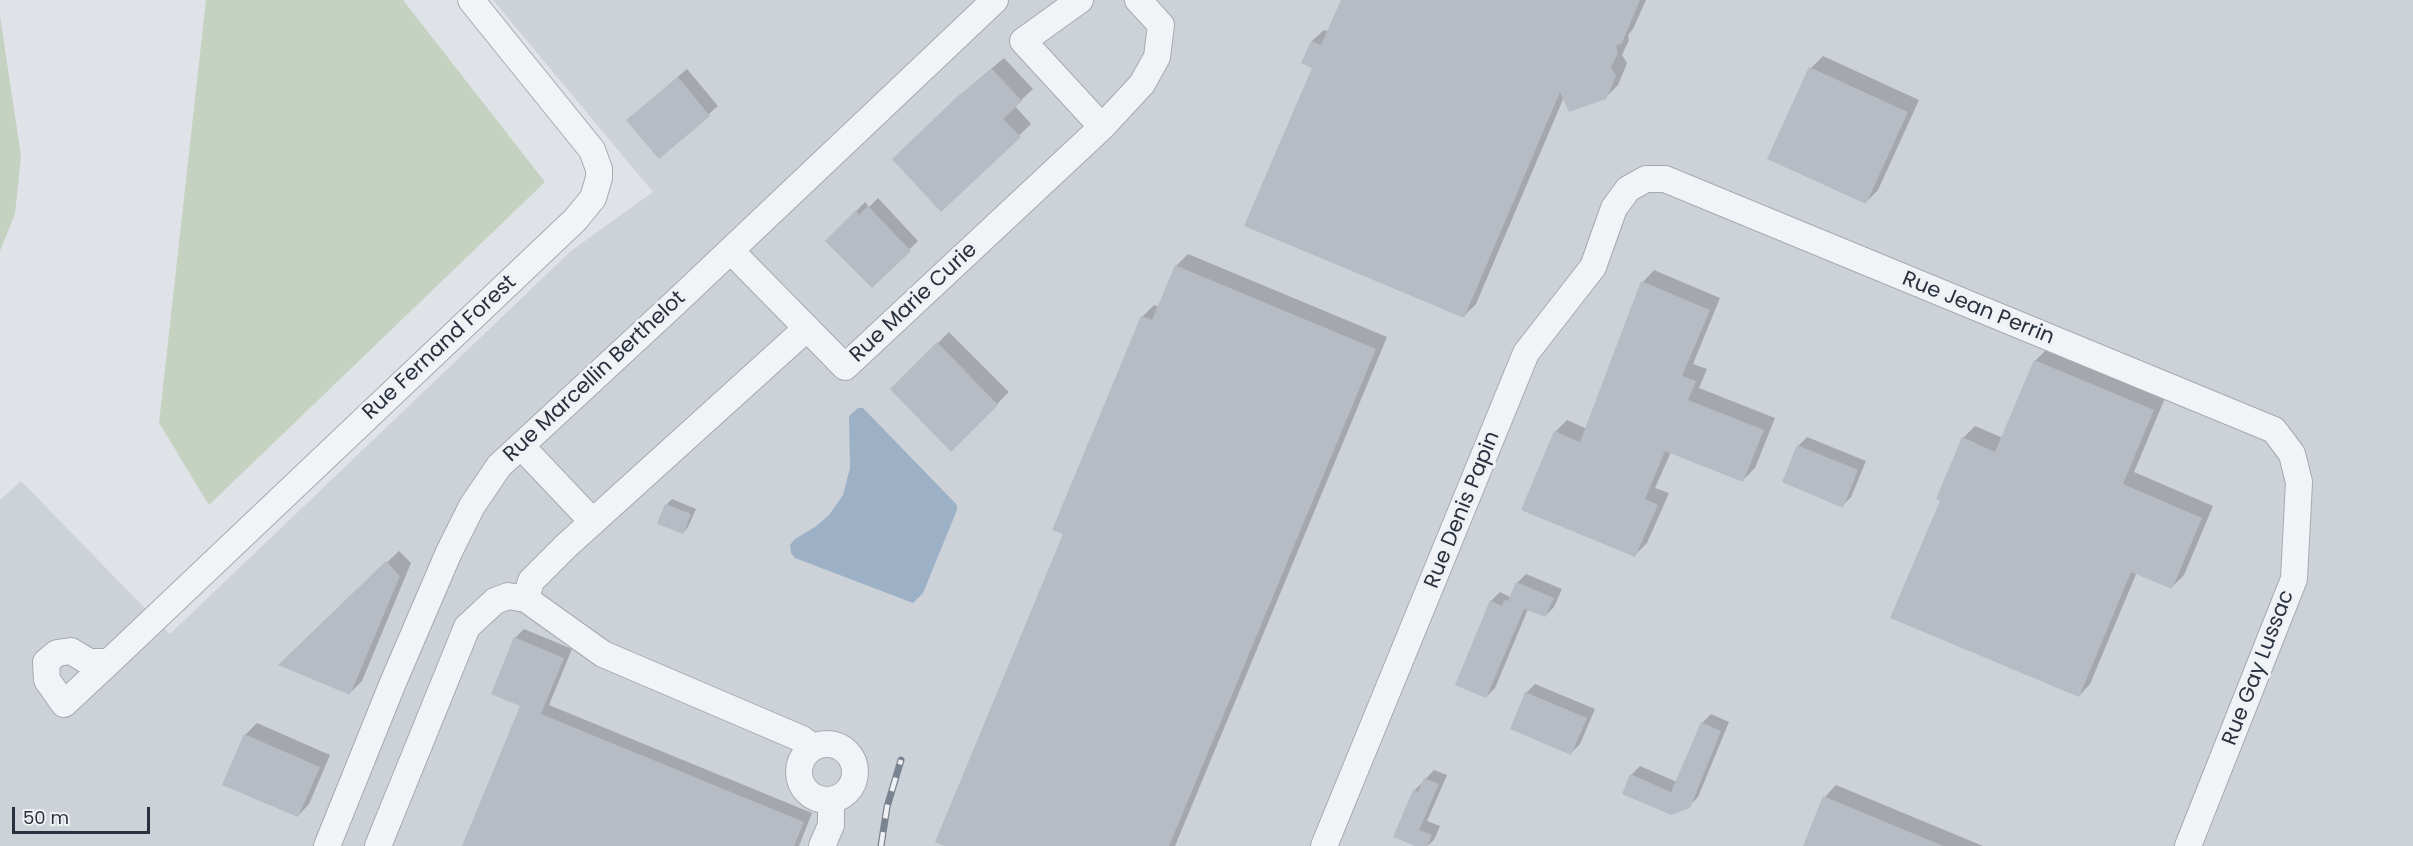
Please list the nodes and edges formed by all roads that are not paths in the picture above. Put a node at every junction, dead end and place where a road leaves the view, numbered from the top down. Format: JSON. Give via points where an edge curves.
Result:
{"nodes":[{"id":1,"x":471,"y":0,"type":"edge"},
{"id":2,"x":994,"y":0,"type":"edge"},
{"id":3,"x":1080,"y":0,"type":"edge"},
{"id":4,"x":1138,"y":0,"type":"edge"},
{"id":5,"x":1102,"y":127,"type":"junction"},
{"id":6,"x":1628,"y":189,"type":"joint"},
{"id":7,"x":731,"y":251,"type":"junction"},
{"id":8,"x":807,"y":328,"type":"junction"},
{"id":9,"x":520,"y":446,"type":"junction"},
{"id":10,"x":2299,"y":482,"type":"joint"},
{"id":11,"x":593,"y":522,"type":"junction"},
{"id":12,"x":526,"y":599,"type":"junction"},
{"id":13,"x":109,"y":662,"type":"dead end"},
{"id":14,"x":813,"y":747,"type":"junction"},
{"id":15,"x":831,"y":800,"type":"junction"},
{"id":16,"x":327,"y":846,"type":"edge"},
{"id":17,"x":378,"y":846,"type":"edge"},
{"id":18,"x":822,"y":846,"type":"edge"},
{"id":19,"x":1324,"y":846,"type":"edge"},
{"id":20,"x":2188,"y":846,"type":"edge"}],
"edges":[{"from":1,"to":13,"type":"street","name":"Rue Fernand Forest","via":[[592,150],[599,169],[593,198],[575,220]]},
{"from":2,"to":7,"type":"street","name":"Rue Marcellin Berthelot"},
{"from":3,"to":5,"type":"street","via":[[1023,41]]},
{"from":4,"to":5,"type":"street","via":[[1161,25],[1157,57],[1142,84]]},
{"from":5,"to":8,"type":"street","name":"Rue Marie Curie","via":[[845,367]]},
{"from":6,"to":10,"type":"street","name":"Rue Jean Perrin","via":[[1646,179],[1665,178],[2274,430],[2292,454]]},
{"from":6,"to":19,"type":"street","name":"Rue Denis Papin","via":[[1614,208],[1593,267],[1526,354]]},
{"from":7,"to":8,"type":"street","name":"Rue Marie Curie"},
{"from":7,"to":9,"type":"street","name":"Rue Marcellin Berthelot"},
{"from":8,"to":11,"type":"street"},
{"from":9,"to":11,"type":"street"},
{"from":9,"to":16,"type":"street","name":"Rue Marcellin Berthelot","via":[[499,466],[472,506],[449,552]]},
{"from":10,"to":20,"type":"street","name":"Rue Gay Lussac","via":[[2294,579]]},
{"from":11,"to":12,"type":"street","via":[[531,581]]},
{"from":12,"to":14,"type":"street","via":[[603,654],[802,738]]},
{"from":12,"to":17,"type":"street","via":[[508,596],[495,601],[467,627]]},
{"from":14,"to":15,"type":"street","via":[[799,767],[802,784],[814,796]]},
{"from":14,"to":15,"type":"street","via":[[837,746],[851,757],[855,766],[847,792]]},
{"from":15,"to":18,"type":"street","via":[[831,825]]}]}
